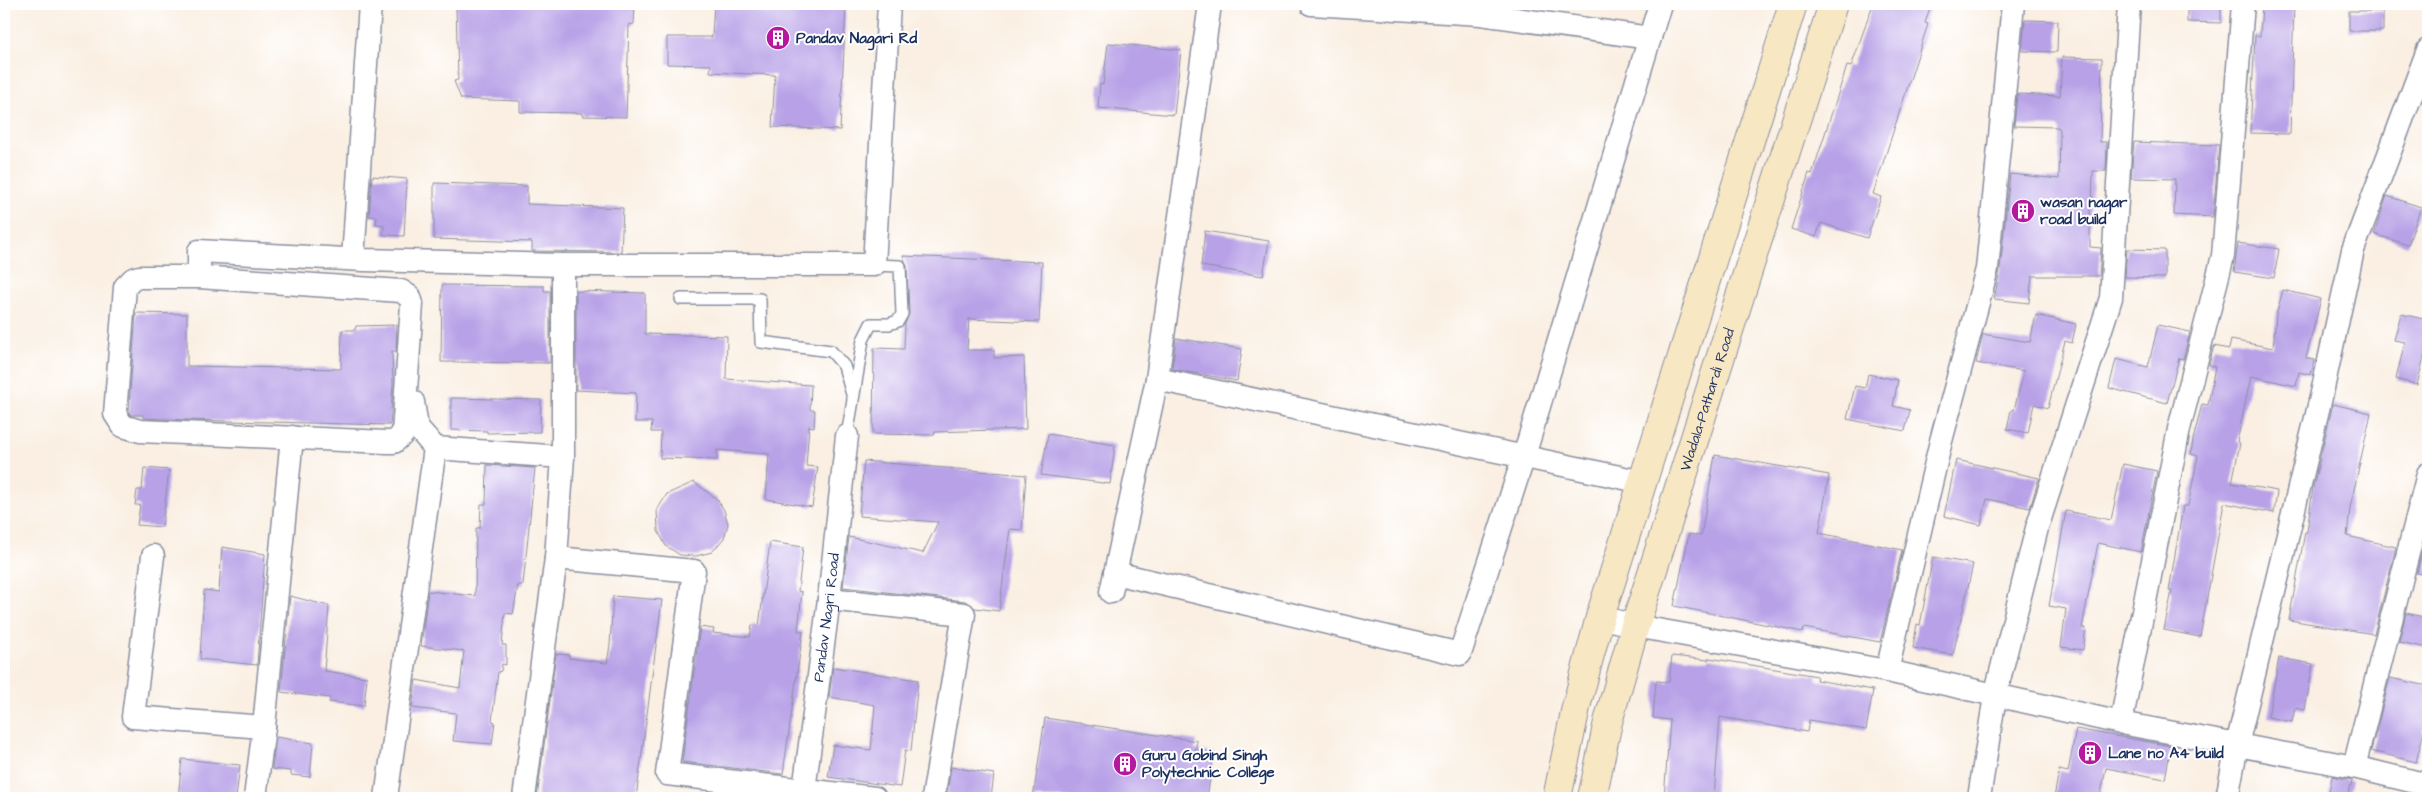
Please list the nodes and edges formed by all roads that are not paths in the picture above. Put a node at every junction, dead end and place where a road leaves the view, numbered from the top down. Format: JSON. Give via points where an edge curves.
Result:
{"nodes":[{"id":1,"x":370,"y":4,"type":"edge"},
{"id":2,"x":889,"y":4,"type":"edge"},
{"id":3,"x":1210,"y":4,"type":"edge"},
{"id":4,"x":1311,"y":4,"type":"edge"},
{"id":5,"x":1660,"y":4,"type":"edge"},
{"id":6,"x":1793,"y":4,"type":"edge"},
{"id":7,"x":1833,"y":4,"type":"edge"},
{"id":8,"x":2014,"y":4,"type":"edge"},
{"id":9,"x":2129,"y":4,"type":"edge"},
{"id":10,"x":2243,"y":4,"type":"edge"},
{"id":11,"x":1650,"y":38,"type":"junction"},
{"id":12,"x":2428,"y":50,"type":"edge"},
{"id":13,"x":353,"y":259,"type":"junction"},
{"id":14,"x":563,"y":265,"type":"junction"},
{"id":15,"x":874,"y":265,"type":"junction"},
{"id":16,"x":199,"y":277,"type":"junction"},
{"id":17,"x":681,"y":298,"type":"dead end"},
{"id":18,"x":419,"y":346,"type":"dead end"},
{"id":19,"x":1157,"y":379,"type":"junction"},
{"id":20,"x":853,"y":398,"type":"junction"},
{"id":21,"x":847,"y":436,"type":"joint"},
{"id":22,"x":292,"y":437,"type":"junction"},
{"id":23,"x":435,"y":448,"type":"junction"},
{"id":24,"x":1524,"y":456,"type":"junction"},
{"id":25,"x":563,"y":457,"type":"junction"},
{"id":26,"x":2428,"y":474,"type":"edge"},
{"id":27,"x":1643,"y":482,"type":"junction"},
{"id":28,"x":153,"y":556,"type":"dead end"},
{"id":29,"x":556,"y":558,"type":"junction"},
{"id":30,"x":830,"y":599,"type":"junction"},
{"id":31,"x":1600,"y":617,"type":"junction"},
{"id":32,"x":1635,"y":626,"type":"junction"},
{"id":33,"x":1887,"y":670,"type":"junction"},
{"id":34,"x":1996,"y":696,"type":"junction"},
{"id":35,"x":2122,"y":723,"type":"junction"},
{"id":36,"x":264,"y":727,"type":"junction"},
{"id":37,"x":2237,"y":745,"type":"junction"},
{"id":38,"x":2354,"y":766,"type":"junction"},
{"id":39,"x":2428,"y":785,"type":"edge"},
{"id":40,"x":804,"y":794,"type":"edge"},
{"id":41,"x":255,"y":798,"type":"edge"},
{"id":42,"x":386,"y":798,"type":"edge"},
{"id":43,"x":524,"y":798,"type":"edge"},
{"id":44,"x":875,"y":798,"type":"edge"},
{"id":45,"x":933,"y":798,"type":"edge"},
{"id":46,"x":1557,"y":798,"type":"edge"},
{"id":47,"x":1592,"y":798,"type":"edge"},
{"id":48,"x":1979,"y":798,"type":"edge"},
{"id":49,"x":2227,"y":798,"type":"edge"}],
"edges":[{"from":1,"to":13,"type":"street"},
{"from":2,"to":15,"type":"street"},
{"from":3,"to":19,"type":"street"},
{"from":4,"to":11,"type":"street","via":[[1482,14]]},
{"from":5,"to":11,"type":"street"},
{"from":6,"to":27,"type":"main road"},
{"from":7,"to":32,"type":"main road","name":"Wadala-Pathardi Road"},
{"from":8,"to":33,"type":"street","via":[[1987,269],[1941,441]]},
{"from":9,"to":34,"type":"street","via":[[2111,298],[2037,528]]},
{"from":10,"to":35,"type":"street","via":[[2223,256],[2179,429]]},
{"from":11,"to":24,"type":"street"},
{"from":12,"to":37,"type":"street","via":[[2353,250]]},
{"from":13,"to":14,"type":"street"},
{"from":13,"to":16,"type":"street","via":[[198,251]]},
{"from":14,"to":15,"type":"street"},
{"from":14,"to":25,"type":"street"},
{"from":15,"to":20,"type":"lane","via":[[900,266],[902,314],[898,321],[871,324],[867,330]]},
{"from":16,"to":22,"type":"street","via":[[139,277],[126,286],[115,414],[119,421],[128,429],[140,431]]},
{"from":16,"to":22,"type":"street","via":[[401,291],[410,297],[404,426],[400,437],[394,442],[386,442]]},
{"from":17,"to":20,"type":"lane","via":[[760,300],[761,342],[831,351],[844,366]]},
{"from":18,"to":23,"type":"street","via":[[413,401],[417,427]]},
{"from":19,"to":24,"type":"street"},
{"from":19,"to":24,"type":"street","via":[[1113,582],[1460,654]]},
{"from":20,"to":21,"type":"lane"},
{"from":21,"to":30,"type":"street","name":"Pandav Nagri Road"},
{"from":22,"to":36,"type":"street"},
{"from":23,"to":25,"type":"street"},
{"from":23,"to":42,"type":"street"},
{"from":24,"to":27,"type":"street"},
{"from":25,"to":29,"type":"street"},
{"from":26,"to":38,"type":"street"},
{"from":27,"to":31,"type":"main road"},
{"from":28,"to":36,"type":"street","via":[[133,717]]},
{"from":29,"to":40,"type":"street","via":[[694,571],[667,774]]},
{"from":29,"to":43,"type":"street"},
{"from":30,"to":40,"type":"street","name":"Pandav Nagri Road"},
{"from":30,"to":45,"type":"street","via":[[964,614]]},
{"from":31,"to":32,"type":"street"},
{"from":31,"to":46,"type":"main road","via":[[1576,707]]},
{"from":32,"to":33,"type":"street"},
{"from":32,"to":47,"type":"main road","name":"Wadala-Pathardi Road","via":[[1608,722]]},
{"from":33,"to":34,"type":"street"},
{"from":34,"to":35,"type":"street"},
{"from":34,"to":48,"type":"street"},
{"from":35,"to":37,"type":"street"},
{"from":36,"to":41,"type":"street"},
{"from":37,"to":38,"type":"street"},
{"from":37,"to":49,"type":"street"},
{"from":38,"to":39,"type":"street"},
{"from":40,"to":44,"type":"street"}]}
